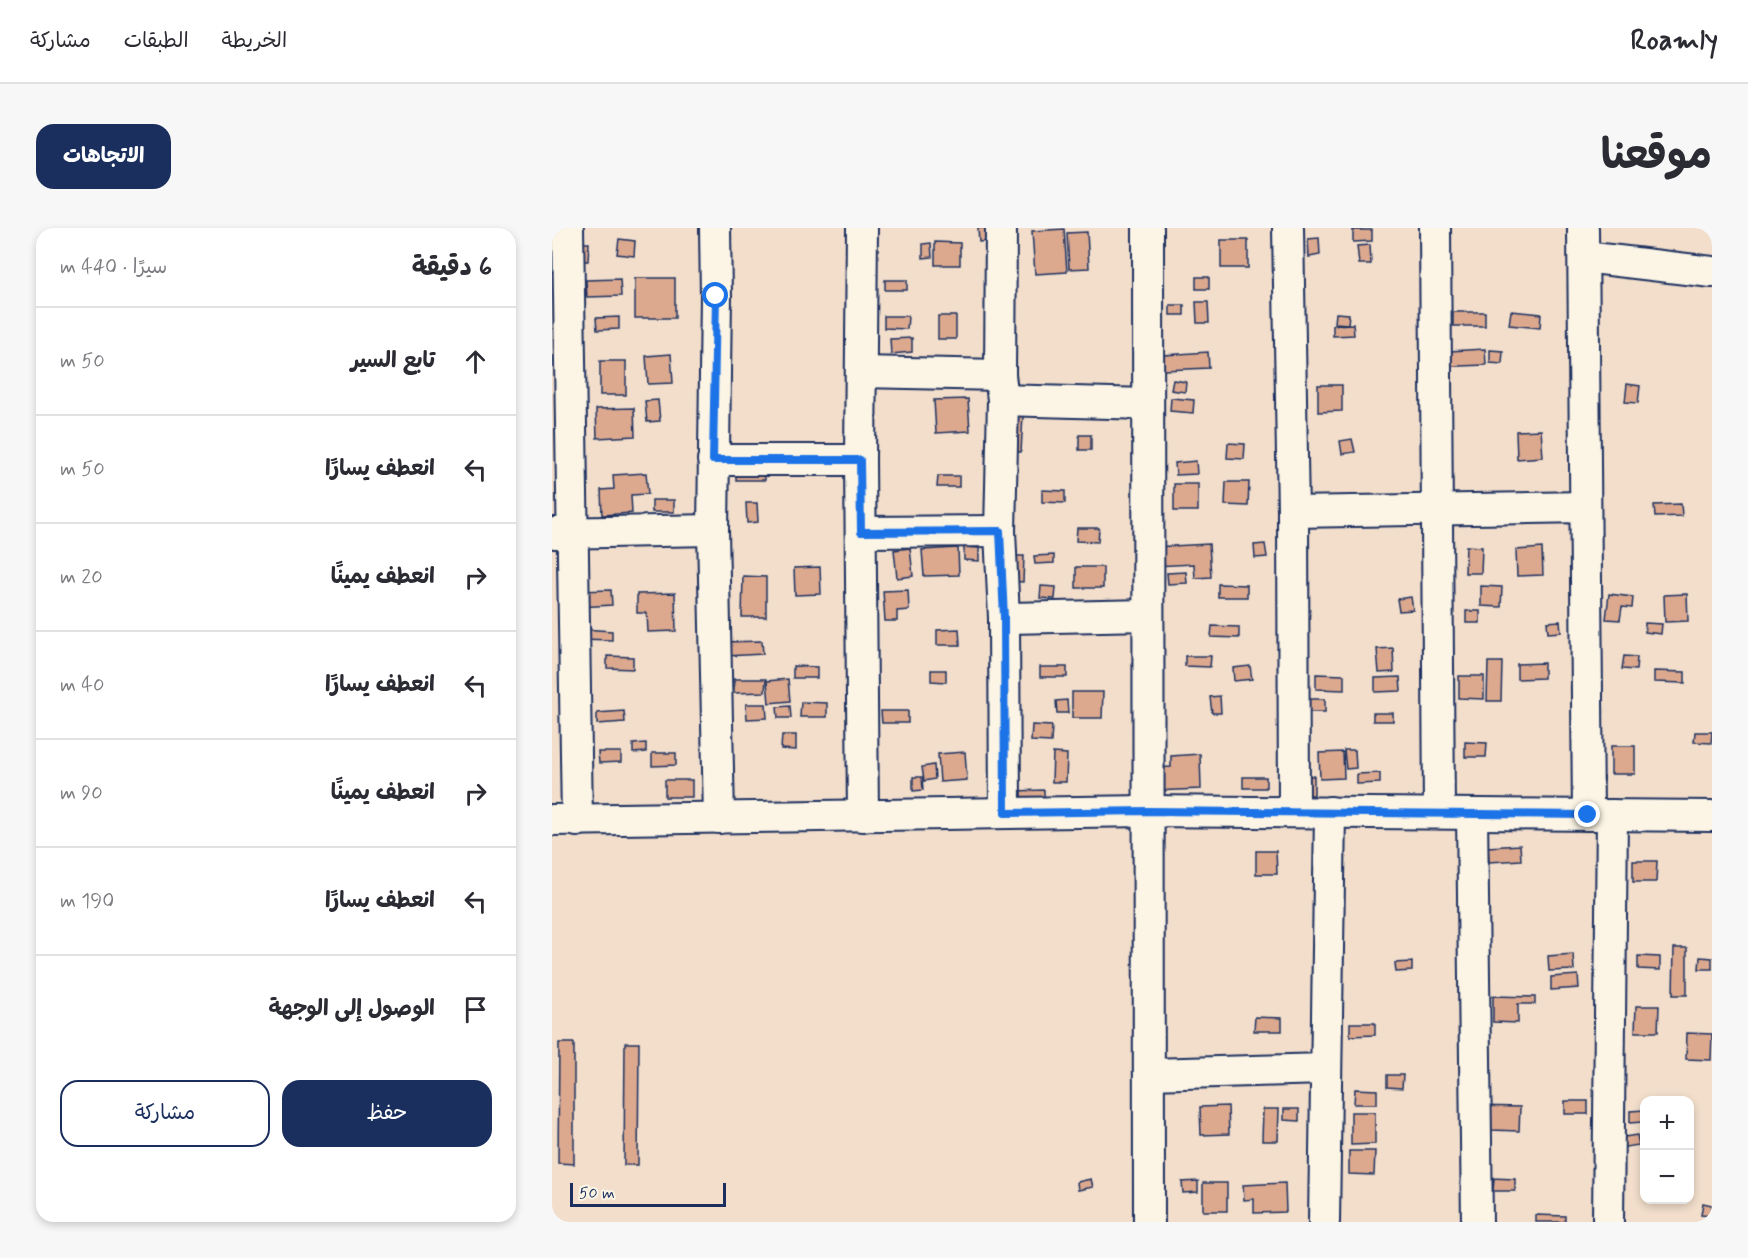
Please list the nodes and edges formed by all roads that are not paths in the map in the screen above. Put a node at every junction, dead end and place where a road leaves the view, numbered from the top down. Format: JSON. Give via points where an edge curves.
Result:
{"nodes":[{"id":1,"x":568,"y":228,"type":"edge"},
{"id":2,"x":715,"y":228,"type":"edge"},
{"id":3,"x":862,"y":228,"type":"edge"},
{"id":4,"x":1001,"y":228,"type":"edge"},
{"id":5,"x":1148,"y":228,"type":"edge"},
{"id":6,"x":1288,"y":228,"type":"edge"},
{"id":7,"x":1434,"y":228,"type":"edge"},
{"id":8,"x":1583,"y":243,"type":"edge"},
{"id":9,"x":1712,"y":272,"type":"edge"},
{"id":10,"x":560,"y":331,"type":"edge"},
{"id":11,"x":861,"y":372,"type":"junction"},
{"id":12,"x":1001,"y":388,"type":"junction"},
{"id":13,"x":1148,"y":404,"type":"junction"},
{"id":14,"x":713,"y":460,"type":"junction"},
{"id":15,"x":860,"y":460,"type":"junction"},
{"id":16,"x":1586,"y":507,"type":"junction"},
{"id":17,"x":1436,"y":510,"type":"junction"},
{"id":18,"x":1293,"y":512,"type":"junction"},
{"id":19,"x":713,"y":530,"type":"junction"},
{"id":20,"x":1000,"y":531,"type":"junction"},
{"id":21,"x":562,"y":532,"type":"edge"},
{"id":22,"x":861,"y":532,"type":"junction"},
{"id":23,"x":1148,"y":615,"type":"junction"},
{"id":24,"x":1004,"y":618,"type":"junction"},
{"id":25,"x":1148,"y":811,"type":"junction"},
{"id":26,"x":1294,"y":812,"type":"junction"},
{"id":27,"x":1330,"y":812,"type":"junction"},
{"id":28,"x":1005,"y":813,"type":"junction"},
{"id":29,"x":1439,"y":813,"type":"junction"},
{"id":30,"x":1472,"y":814,"type":"junction"},
{"id":31,"x":1600,"y":815,"type":"junction"},
{"id":32,"x":862,"y":816,"type":"junction"},
{"id":33,"x":1712,"y":816,"type":"edge"},
{"id":34,"x":719,"y":818,"type":"junction"},
{"id":35,"x":564,"y":821,"type":"edge"},
{"id":36,"x":1326,"y":1069,"type":"junction"},
{"id":37,"x":1149,"y":1074,"type":"junction"},
{"id":38,"x":1149,"y":1222,"type":"edge"},
{"id":39,"x":1324,"y":1222,"type":"edge"},
{"id":40,"x":1477,"y":1222,"type":"edge"},
{"id":41,"x":1608,"y":1222,"type":"edge"}],
"edges":[{"from":1,"to":10,"type":"street"},
{"from":2,"to":14,"type":"street"},
{"from":3,"to":11,"type":"street"},
{"from":4,"to":12,"type":"street"},
{"from":5,"to":13,"type":"street"},
{"from":6,"to":18,"type":"street"},
{"from":7,"to":17,"type":"street"},
{"from":8,"to":9,"type":"street"},
{"from":8,"to":16,"type":"street"},
{"from":10,"to":21,"type":"street"},
{"from":11,"to":12,"type":"street"},
{"from":11,"to":15,"type":"street"},
{"from":12,"to":13,"type":"street"},
{"from":12,"to":20,"type":"street"},
{"from":13,"to":23,"type":"street"},
{"from":14,"to":15,"type":"street"},
{"from":14,"to":19,"type":"street"},
{"from":15,"to":22,"type":"street"},
{"from":16,"to":17,"type":"street"},
{"from":16,"to":31,"type":"street"},
{"from":17,"to":18,"type":"street"},
{"from":17,"to":29,"type":"street"},
{"from":18,"to":26,"type":"street"},
{"from":19,"to":21,"type":"street"},
{"from":19,"to":34,"type":"street"},
{"from":20,"to":22,"type":"street"},
{"from":20,"to":24,"type":"street"},
{"from":21,"to":35,"type":"street"},
{"from":22,"to":32,"type":"street"},
{"from":23,"to":24,"type":"street"},
{"from":23,"to":25,"type":"street"},
{"from":24,"to":28,"type":"street"},
{"from":25,"to":26,"type":"street"},
{"from":25,"to":28,"type":"street"},
{"from":25,"to":37,"type":"street"},
{"from":26,"to":27,"type":"street"},
{"from":27,"to":29,"type":"street"},
{"from":27,"to":36,"type":"street"},
{"from":28,"to":32,"type":"street"},
{"from":29,"to":30,"type":"street"},
{"from":30,"to":31,"type":"street"},
{"from":30,"to":40,"type":"street"},
{"from":31,"to":33,"type":"street"},
{"from":31,"to":41,"type":"street"},
{"from":32,"to":34,"type":"street"},
{"from":34,"to":35,"type":"street"},
{"from":36,"to":37,"type":"street"},
{"from":36,"to":39,"type":"street"},
{"from":37,"to":38,"type":"street"}]}
